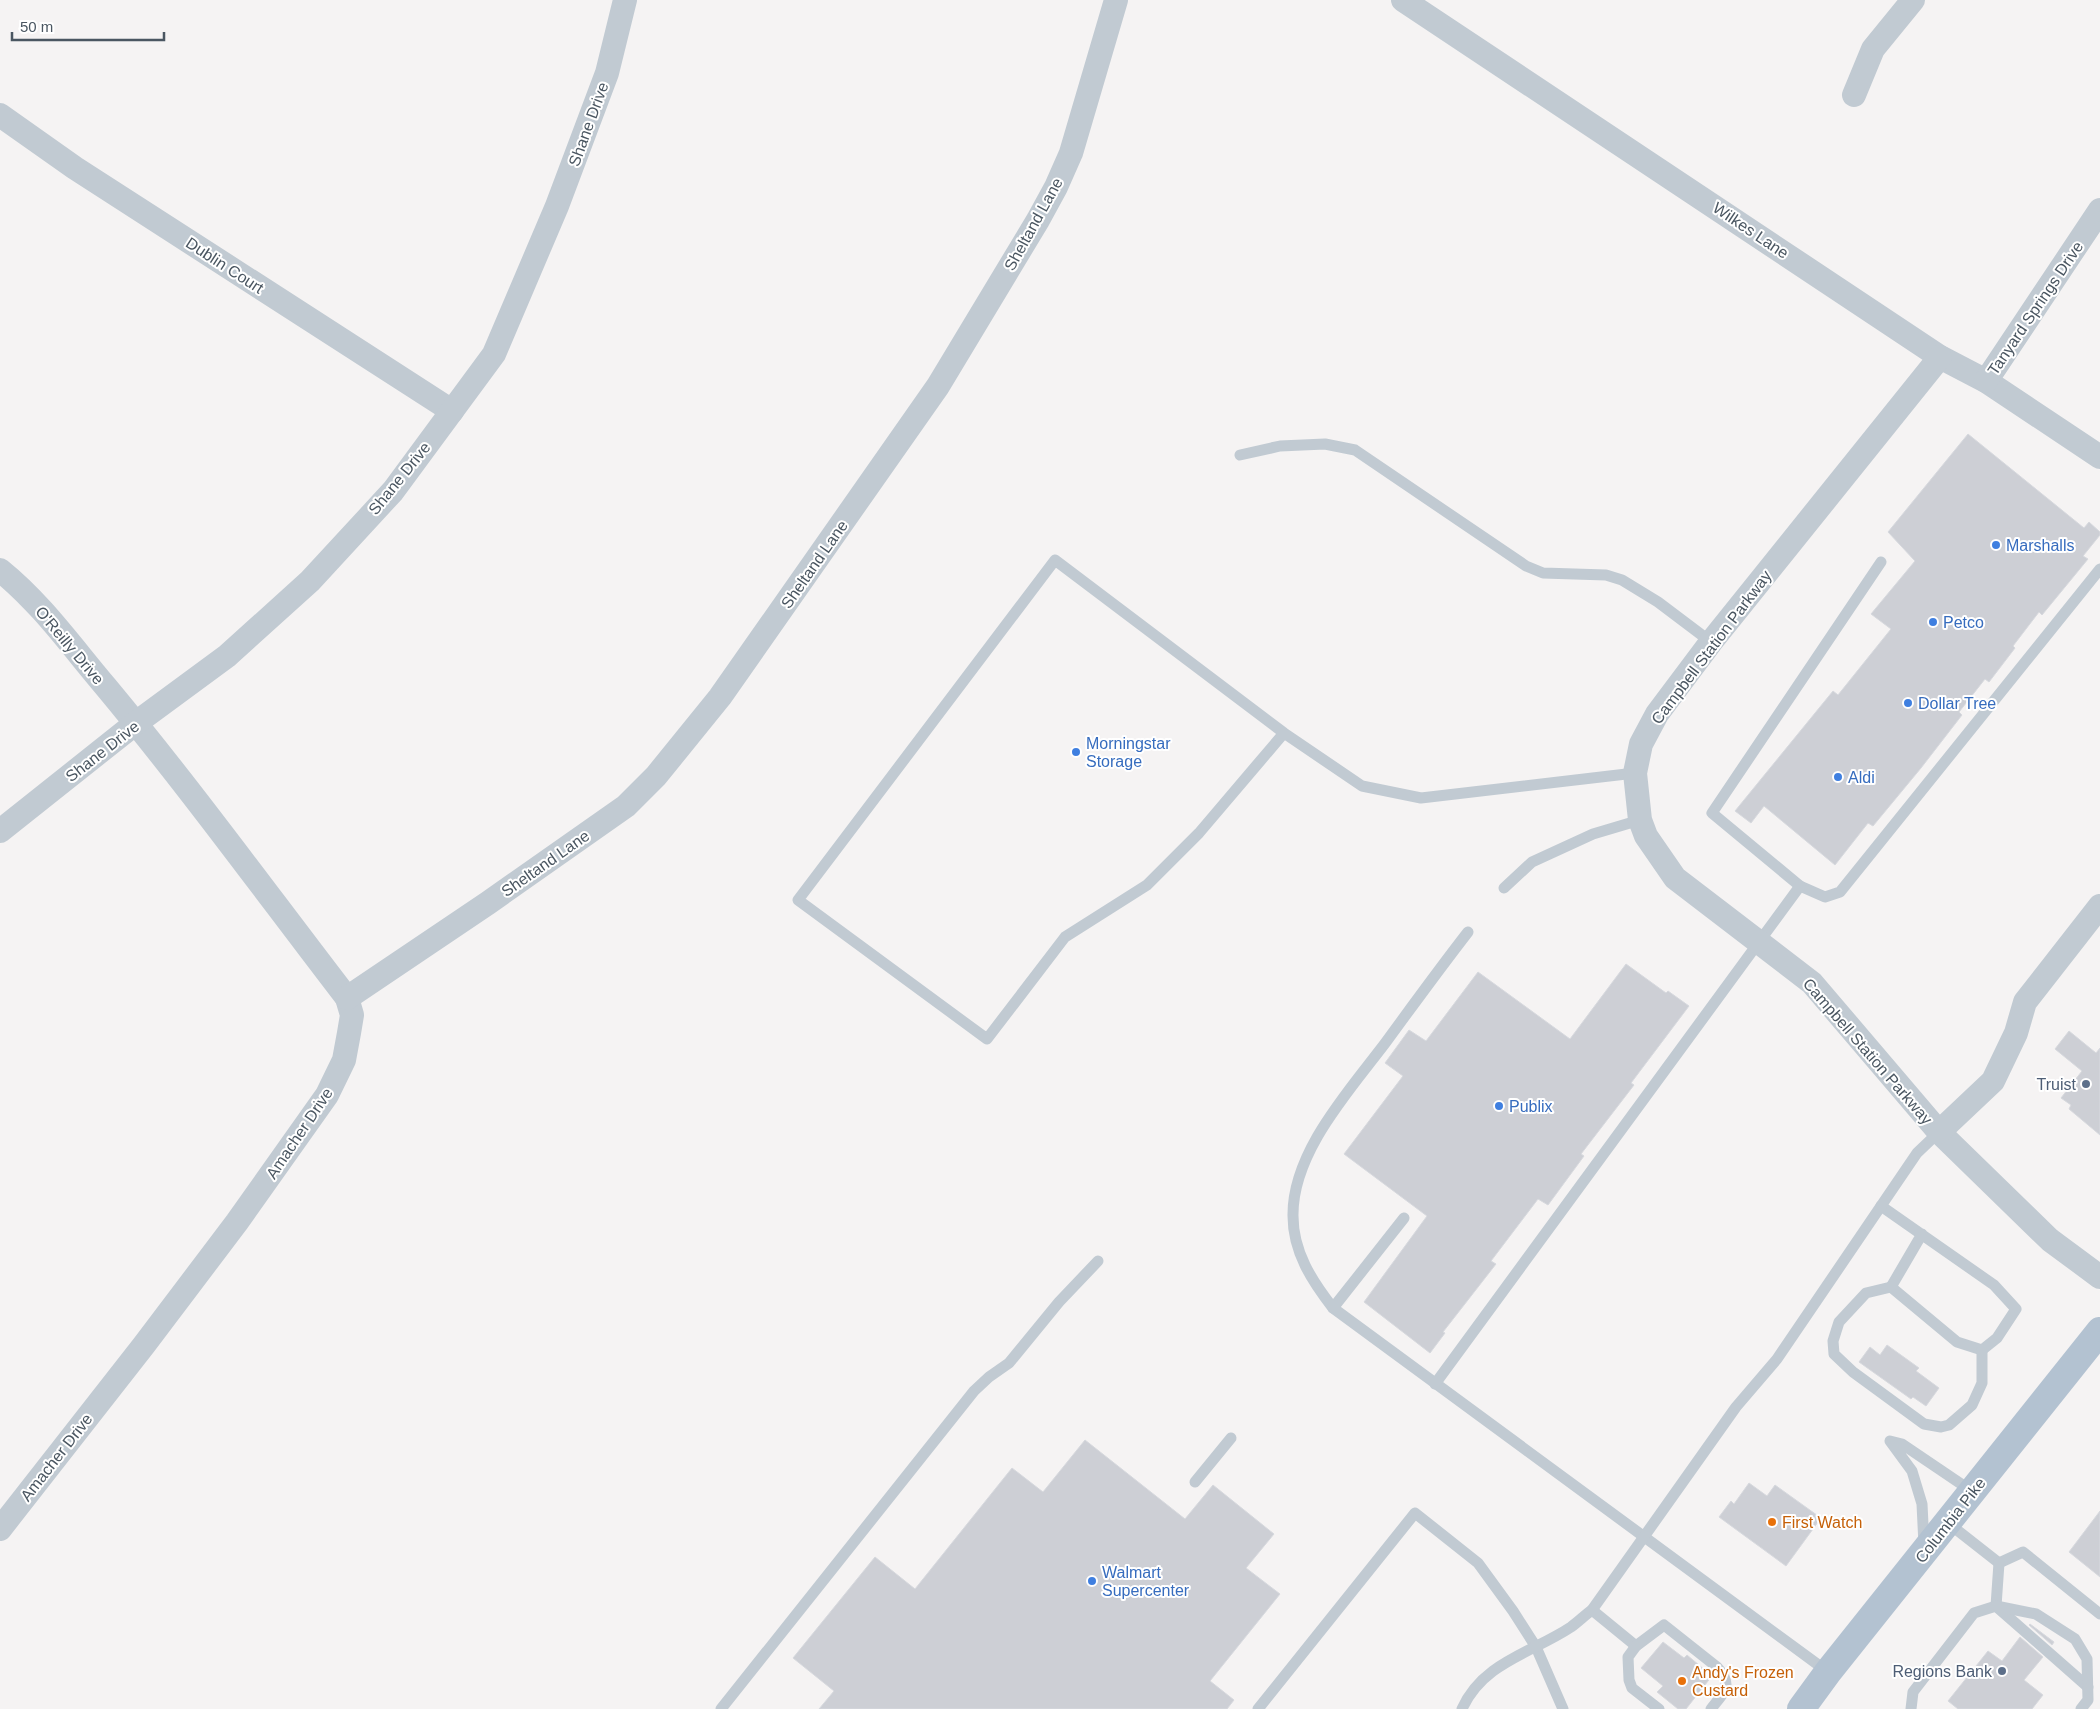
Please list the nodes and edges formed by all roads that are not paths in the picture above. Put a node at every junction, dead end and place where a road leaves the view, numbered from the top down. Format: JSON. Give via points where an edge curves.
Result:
{"nodes":[{"id":1,"x":625,"y":0,"type":"edge"},
{"id":2,"x":1116,"y":0,"type":"edge"},
{"id":3,"x":1404,"y":0,"type":"edge"},
{"id":4,"x":1913,"y":0,"type":"edge"},
{"id":5,"x":1854,"y":95,"type":"dead end"},
{"id":6,"x":0,"y":115,"type":"edge"},
{"id":7,"x":2098,"y":219,"type":"edge"},
{"id":8,"x":1940,"y":357,"type":"junction"},
{"id":9,"x":1986,"y":381,"type":"junction"},
{"id":10,"x":452,"y":410,"type":"junction"},
{"id":11,"x":1240,"y":454,"type":"dead end"},
{"id":12,"x":2100,"y":457,"type":"edge"},
{"id":13,"x":1881,"y":562,"type":"dead end"},
{"id":14,"x":2100,"y":569,"type":"edge"},
{"id":15,"x":0,"y":570,"type":"edge"},
{"id":16,"x":1711,"y":642,"type":"junction"},
{"id":17,"x":136,"y":723,"type":"junction"},
{"id":18,"x":1284,"y":732,"type":"junction"},
{"id":19,"x":1635,"y":773,"type":"junction"},
{"id":20,"x":1640,"y":820,"type":"junction"},
{"id":21,"x":0,"y":831,"type":"edge"},
{"id":22,"x":1800,"y":886,"type":"junction"},
{"id":23,"x":1504,"y":888,"type":"dead end"},
{"id":24,"x":2100,"y":906,"type":"edge"},
{"id":25,"x":1468,"y":932,"type":"dead end"},
{"id":26,"x":1758,"y":942,"type":"junction"},
{"id":27,"x":347,"y":998,"type":"junction"},
{"id":28,"x":1939,"y":1132,"type":"junction"},
{"id":29,"x":1881,"y":1206,"type":"junction"},
{"id":30,"x":1404,"y":1218,"type":"dead end"},
{"id":31,"x":1922,"y":1234,"type":"junction"},
{"id":32,"x":1098,"y":1261,"type":"dead end"},
{"id":33,"x":2100,"y":1277,"type":"edge"},
{"id":34,"x":1891,"y":1287,"type":"junction"},
{"id":35,"x":1333,"y":1308,"type":"junction"},
{"id":36,"x":2100,"y":1331,"type":"edge"},
{"id":37,"x":1982,"y":1350,"type":"junction"},
{"id":38,"x":1435,"y":1384,"type":"junction"},
{"id":39,"x":1231,"y":1438,"type":"dead end"},
{"id":40,"x":1195,"y":1482,"type":"dead end"},
{"id":41,"x":1973,"y":1492,"type":"junction"},
{"id":42,"x":1948,"y":1523,"type":"junction"},
{"id":43,"x":0,"y":1529,"type":"edge"},
{"id":44,"x":1644,"y":1537,"type":"junction"},
{"id":45,"x":1924,"y":1553,"type":"junction"},
{"id":46,"x":1999,"y":1563,"type":"junction"},
{"id":47,"x":1996,"y":1606,"type":"junction"},
{"id":48,"x":1592,"y":1610,"type":"junction"},
{"id":49,"x":2100,"y":1614,"type":"edge"},
{"id":50,"x":1636,"y":1646,"type":"junction"},
{"id":51,"x":1536,"y":1647,"type":"junction"},
{"id":52,"x":1828,"y":1672,"type":"junction"},
{"id":53,"x":2088,"y":1687,"type":"junction"},
{"id":54,"x":721,"y":1709,"type":"edge"},
{"id":55,"x":1258,"y":1709,"type":"edge"},
{"id":56,"x":1462,"y":1709,"type":"edge"},
{"id":57,"x":1563,"y":1709,"type":"edge"},
{"id":58,"x":1659,"y":1709,"type":"edge"},
{"id":59,"x":1711,"y":1709,"type":"edge"},
{"id":60,"x":1800,"y":1709,"type":"edge"},
{"id":61,"x":1911,"y":1709,"type":"edge"},
{"id":62,"x":2081,"y":1709,"type":"edge"}],
"edges":[{"from":1,"to":10,"type":"street","name":"Shane Drive","via":[[607,72],[558,206],[494,354]]},
{"from":2,"to":27,"type":"street","name":"Sheltand Lane","via":[[1071,153],[1038,220],[938,386],[886,464],[715,704],[656,776],[626,806]]},
{"from":3,"to":8,"type":"street","name":"Wilkes Lane"},
{"from":4,"to":5,"type":"street","via":[[1873,49]]},
{"from":6,"to":10,"type":"street","name":"Dublin Court","via":[[75,168]]},
{"from":7,"to":9,"type":"street","name":"Tanyard Springs Drive"},
{"from":8,"to":9,"type":"street","name":"Wilkes Lane"},
{"from":8,"to":16,"type":"street","name":"Campbell Station Parkway"},
{"from":9,"to":12,"type":"street","name":"Wilkes Lane"},
{"from":10,"to":17,"type":"street","name":"Shane Drive","via":[[393,491],[310,581],[227,656]]},
{"from":11,"to":16,"type":"lane","via":[[1280,446],[1325,444],[1355,450],[1526,566],[1543,573],[1606,575],[1622,580],[1658,602]]},
{"from":13,"to":22,"type":"lane","via":[[1712,814]]},
{"from":14,"to":22,"type":"lane","via":[[1840,892],[1825,897]]},
{"from":15,"to":17,"type":"street","name":"O'Reilly Drive","via":[[42,612]]},
{"from":16,"to":19,"type":"street","name":"Campbell Station Parkway","via":[[1657,714],[1641,744]]},
{"from":17,"to":21,"type":"street","name":"Shane Drive"},
{"from":17,"to":27,"type":"street","name":"Amacher Drive"},
{"from":18,"to":18,"type":"lane","via":[[1055,560],[798,900],[987,1039],[1065,937],[1147,885],[1199,833]]},
{"from":18,"to":19,"type":"lane","via":[[1362,786],[1421,798]]},
{"from":19,"to":20,"type":"street","name":"Campbell Station Parkway"},
{"from":20,"to":23,"type":"lane","via":[[1593,834],[1532,862]]},
{"from":20,"to":26,"type":"street","name":"Campbell Station Parkway","via":[[1646,836],[1675,878]]},
{"from":22,"to":26,"type":"lane"},
{"from":24,"to":28,"type":"street","via":[[2025,1002],[2016,1033],[1993,1081]]},
{"from":25,"to":35,"type":"lane","via":[[1326,1122],[1302,1170],[1292,1216],[1296,1239],[1302,1263]]},
{"from":26,"to":28,"type":"street","name":"Campbell Station Parkway","via":[[1812,983]]},
{"from":26,"to":38,"type":"lane"},
{"from":27,"to":43,"type":"street","name":"Amacher Drive","via":[[352,1015],[344,1060],[327,1095],[144,1346]]},
{"from":28,"to":29,"type":"lane","via":[[1917,1153]]},
{"from":28,"to":33,"type":"street","name":"Campbell Station Parkway","via":[[2050,1240]]},
{"from":29,"to":31,"type":"lane"},
{"from":29,"to":44,"type":"lane","via":[[1777,1360],[1736,1407]]},
{"from":30,"to":35,"type":"lane"},
{"from":31,"to":34,"type":"lane"},
{"from":31,"to":37,"type":"lane","via":[[1994,1285],[2016,1309],[1997,1338]]},
{"from":32,"to":54,"type":"lane","via":[[1009,1363],[974,1391]]},
{"from":34,"to":37,"type":"lane","via":[[1957,1342]]},
{"from":34,"to":37,"type":"lane","via":[[1866,1293],[1839,1322],[1833,1341],[1834,1354],[1853,1372],[1924,1424],[1949,1425],[1972,1405],[1982,1383]]},
{"from":35,"to":38,"type":"lane"},
{"from":36,"to":41,"type":"main road","name":"Columbia Pike"},
{"from":38,"to":44,"type":"lane"},
{"from":39,"to":40,"type":"lane"},
{"from":41,"to":42,"type":"main road","name":"Columbia Pike"},
{"from":41,"to":45,"type":"lane","via":[[1902,1444],[1890,1441],[1912,1471],[1922,1504]]},
{"from":42,"to":45,"type":"main road","name":"Columbia Pike"},
{"from":42,"to":46,"type":"lane"},
{"from":44,"to":48,"type":"lane"},
{"from":44,"to":52,"type":"lane"},
{"from":45,"to":52,"type":"main road","name":"Columbia Pike"},
{"from":46,"to":47,"type":"lane"},
{"from":46,"to":49,"type":"lane","via":[[2023,1552]]},
{"from":47,"to":53,"type":"lane"},
{"from":47,"to":53,"type":"lane","via":[[2036,1614],[2075,1639],[2087,1659]]},
{"from":47,"to":61,"type":"lane","via":[[1974,1614],[1913,1692]]},
{"from":48,"to":50,"type":"lane"},
{"from":48,"to":51,"type":"lane","via":[[1571,1627]]},
{"from":50,"to":58,"type":"lane","via":[[1628,1657],[1629,1680],[1632,1688]]},
{"from":50,"to":59,"type":"lane","via":[[1664,1625],[1717,1667],[1724,1674],[1726,1688]]},
{"from":51,"to":55,"type":"lane","via":[[1478,1563],[1415,1513]]},
{"from":51,"to":56,"type":"lane","via":[[1490,1671],[1477,1684]]},
{"from":51,"to":57,"type":"lane"},
{"from":52,"to":60,"type":"main road","name":"Columbia Pike"},
{"from":53,"to":62,"type":"lane","via":[[2088,1700]]}]}
